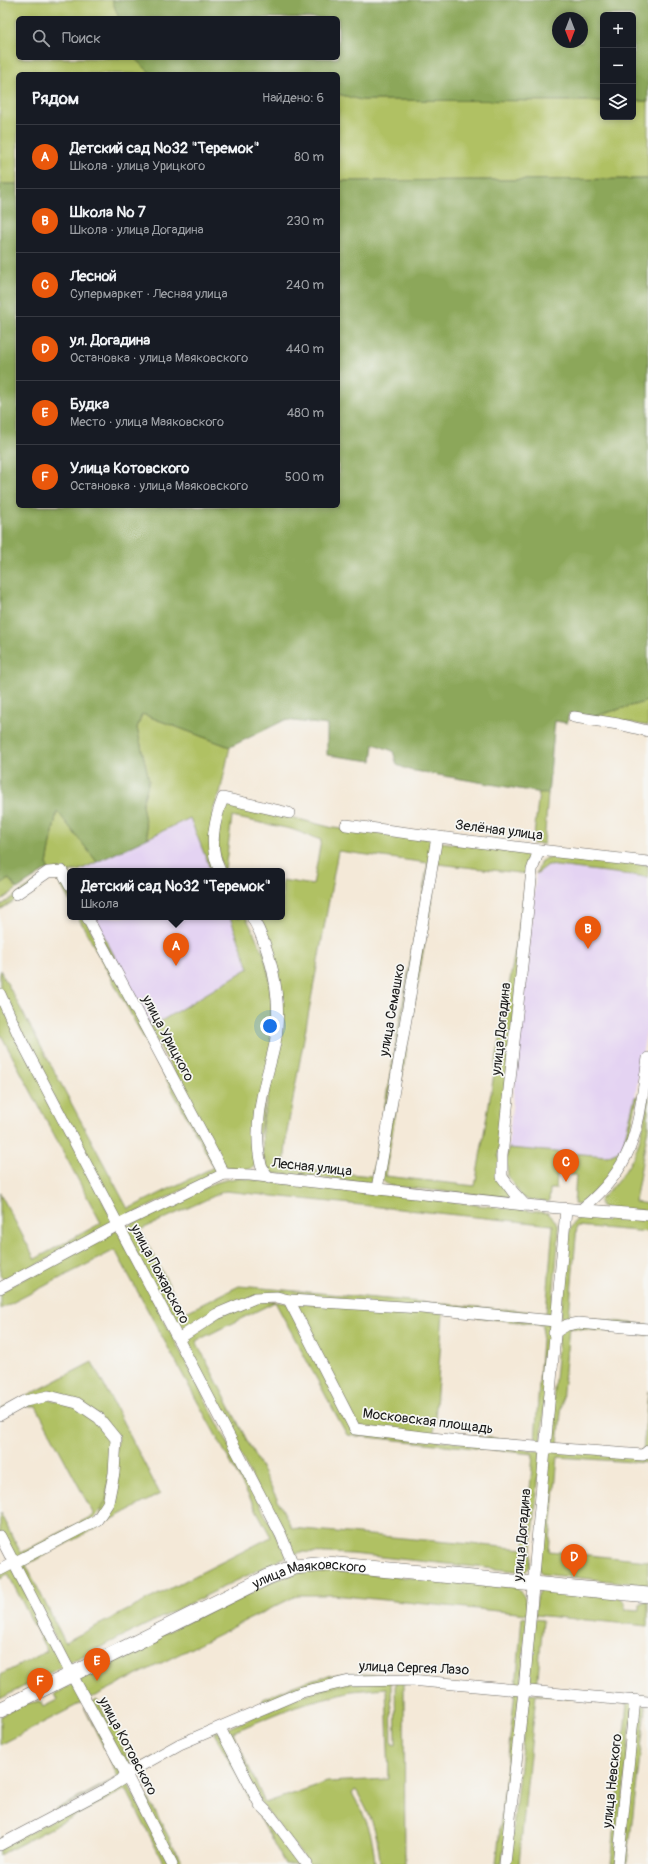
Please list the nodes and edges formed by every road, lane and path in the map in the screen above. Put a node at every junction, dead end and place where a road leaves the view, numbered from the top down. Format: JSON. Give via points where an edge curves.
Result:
{"nodes":[{"id":1,"x":574,"y":717,"type":"dead end"},
{"id":2,"x":648,"y":731,"type":"edge"},
{"id":3,"x":289,"y":813,"type":"dead end"},
{"id":4,"x":346,"y":825,"type":"dead end"},
{"id":5,"x":437,"y":837,"type":"junction"},
{"id":6,"x":539,"y":850,"type":"junction"},
{"id":7,"x":648,"y":862,"type":"edge"},
{"id":8,"x":219,"y":868,"type":"edge"},
{"id":9,"x":67,"y":880,"type":"edge"},
{"id":10,"x":16,"y":894,"type":"dead end"},
{"id":11,"x":89,"y":920,"type":"edge"},
{"id":12,"x":254,"y":920,"type":"edge"},
{"id":13,"x":0,"y":994,"type":"edge"},
{"id":14,"x":648,"y":1058,"type":"edge"},
{"id":15,"x":262,"y":1167,"type":"junction"},
{"id":16,"x":224,"y":1174,"type":"junction"},
{"id":17,"x":250,"y":1175,"type":"junction"},
{"id":18,"x":269,"y":1178,"type":"junction"},
{"id":19,"x":377,"y":1189,"type":"junction"},
{"id":20,"x":525,"y":1205,"type":"junction"},
{"id":21,"x":583,"y":1208,"type":"junction"},
{"id":22,"x":566,"y":1209,"type":"junction"},
{"id":23,"x":648,"y":1215,"type":"edge"},
{"id":24,"x":118,"y":1225,"type":"junction"},
{"id":25,"x":1,"y":1285,"type":"edge"},
{"id":26,"x":289,"y":1300,"type":"junction"},
{"id":27,"x":555,"y":1321,"type":"junction"},
{"id":28,"x":648,"y":1329,"type":"edge"},
{"id":29,"x":554,"y":1333,"type":"junction"},
{"id":30,"x":178,"y":1339,"type":"junction"},
{"id":31,"x":0,"y":1415,"type":"edge"},
{"id":32,"x":546,"y":1448,"type":"junction"},
{"id":33,"x":648,"y":1451,"type":"edge"},
{"id":34,"x":0,"y":1536,"type":"edge"},
{"id":35,"x":14,"y":1563,"type":"junction"},
{"id":36,"x":294,"y":1567,"type":"junction"},
{"id":37,"x":0,"y":1570,"type":"edge"},
{"id":38,"x":533,"y":1584,"type":"junction"},
{"id":39,"x":648,"y":1595,"type":"edge"},
{"id":40,"x":72,"y":1674,"type":"junction"},
{"id":41,"x":524,"y":1690,"type":"junction"},
{"id":42,"x":635,"y":1700,"type":"junction"},
{"id":43,"x":648,"y":1702,"type":"edge"},
{"id":44,"x":0,"y":1710,"type":"edge"},
{"id":45,"x":220,"y":1728,"type":"junction"},
{"id":46,"x":126,"y":1774,"type":"junction"},
{"id":47,"x":0,"y":1845,"type":"edge"},
{"id":48,"x":172,"y":1864,"type":"edge"},
{"id":49,"x":307,"y":1864,"type":"edge"},
{"id":50,"x":506,"y":1864,"type":"edge"},
{"id":51,"x":618,"y":1864,"type":"edge"}],
"edges":[{"from":1,"to":2,"type":"street"},
{"from":3,"to":8,"type":"street","via":[[223,798],[214,827],[213,850]]},
{"from":4,"to":5,"type":"street","name":"Зелёная улица"},
{"from":5,"to":6,"type":"street","name":"Зелёная улица"},
{"from":5,"to":19,"type":"street","name":"улица Семашко"},
{"from":6,"to":7,"type":"street","name":"Зелёная улица"},
{"from":6,"to":20,"type":"street","name":"улица Догадина","via":[[532,870],[502,1156],[502,1176]]},
{"from":9,"to":10,"type":"street","via":[[62,871],[48,872]]},
{"from":11,"to":16,"type":"street","name":"улица Урицкого"},
{"from":12,"to":15,"type":"street","via":[[269,955],[277,1011],[277,1030],[264,1084],[259,1126]]},
{"from":13,"to":24,"type":"street","name":"улица Пожарского","via":[[19,1036]]},
{"from":14,"to":21,"type":"street","via":[[638,1126],[631,1149],[614,1178]]},
{"from":15,"to":17,"type":"street"},
{"from":15,"to":18,"type":"street"},
{"from":16,"to":17,"type":"street","name":"Лесная улица"},
{"from":16,"to":24,"type":"street","name":"Лесная улица"},
{"from":17,"to":18,"type":"street","name":"Лесная улица"},
{"from":18,"to":19,"type":"street","name":"Лесная улица"},
{"from":19,"to":20,"type":"street","name":"Лесная улица"},
{"from":20,"to":22,"type":"street","name":"Лесная улица"},
{"from":21,"to":22,"type":"street","name":"Лесная улица"},
{"from":21,"to":23,"type":"street","name":"Лесная улица"},
{"from":22,"to":27,"type":"street","name":"улица Догадина"},
{"from":24,"to":25,"type":"street","name":"Лесная улица"},
{"from":24,"to":30,"type":"street","name":"улица Пожарского"},
{"from":26,"to":27,"type":"street","via":[[421,1308]]},
{"from":26,"to":30,"type":"street","via":[[277,1297],[255,1298],[217,1314]]},
{"from":26,"to":32,"type":"street","name":"Московская площадь","via":[[355,1429]]},
{"from":27,"to":29,"type":"street","name":"улица Догадина"},
{"from":28,"to":29,"type":"street","via":[[578,1323],[567,1325]]},
{"from":29,"to":32,"type":"street","name":"улица Догадина"},
{"from":30,"to":36,"type":"street","name":"улица Пожарского","via":[[281,1535]]},
{"from":31,"to":35,"type":"street","via":[[25,1401],[49,1396],[77,1403],[99,1418],[116,1439],[114,1473],[108,1503],[97,1520]]},
{"from":32,"to":33,"type":"street","via":[[643,1455]]},
{"from":32,"to":38,"type":"street","name":"улица Догадина"},
{"from":34,"to":35,"type":"street","name":"улица Котовского"},
{"from":35,"to":37,"type":"street"},
{"from":35,"to":40,"type":"street","name":"улица Котовского"},
{"from":36,"to":38,"type":"main road","name":"улица Маяковского","via":[[328,1564]]},
{"from":36,"to":40,"type":"main road","name":"улица Маяковского","via":[[268,1577]]},
{"from":38,"to":39,"type":"main road","name":"улица Маяковского"},
{"from":38,"to":41,"type":"street","name":"улица Догадина"},
{"from":40,"to":44,"type":"main road","name":"улица Маяковского"},
{"from":40,"to":46,"type":"street","name":"улица Котовского"},
{"from":41,"to":42,"type":"street","name":"улица Сергея Лазо"},
{"from":41,"to":45,"type":"street","name":"улица Сергея Лазо","via":[[411,1680],[349,1681],[302,1692]]},
{"from":41,"to":50,"type":"street","name":"улица Догадина"},
{"from":42,"to":43,"type":"street","name":"улица Сергея Лазо"},
{"from":42,"to":51,"type":"street","name":"улица Невского"},
{"from":45,"to":46,"type":"street","name":"улица Сергея Лазо","via":[[180,1744]]},
{"from":45,"to":49,"type":"street","via":[[260,1805]]},
{"from":46,"to":47,"type":"street","name":"улица Сергея Лазо","via":[[108,1788]]},
{"from":46,"to":48,"type":"street","name":"улица Котовского"}]}
